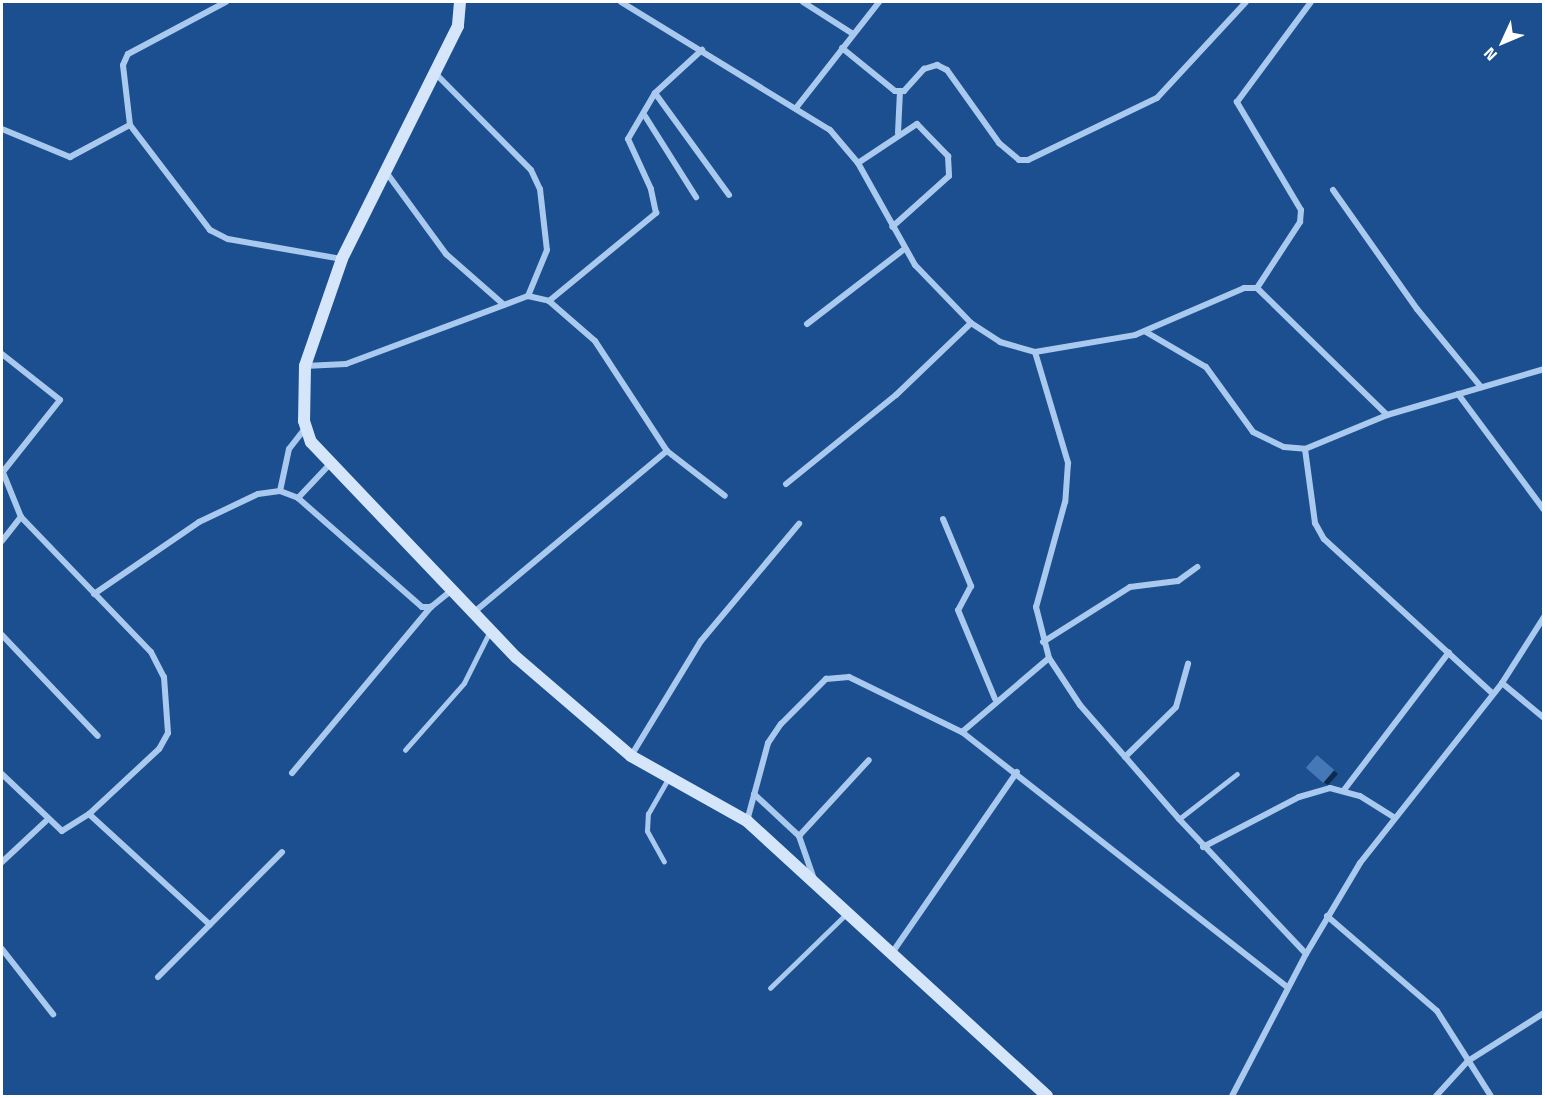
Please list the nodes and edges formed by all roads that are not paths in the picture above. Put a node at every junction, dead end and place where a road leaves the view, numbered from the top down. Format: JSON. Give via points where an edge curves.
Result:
{"nodes":[{"id":1,"x":226,"y":2,"type":"edge"},
{"id":2,"x":460,"y":2,"type":"edge"},
{"id":3,"x":621,"y":2,"type":"edge"},
{"id":4,"x":803,"y":2,"type":"edge"},
{"id":5,"x":879,"y":2,"type":"edge"},
{"id":6,"x":1246,"y":2,"type":"edge"},
{"id":7,"x":1311,"y":2,"type":"edge"},
{"id":8,"x":853,"y":34,"type":"junction"},
{"id":9,"x":842,"y":48,"type":"junction"},
{"id":10,"x":702,"y":50,"type":"junction"},
{"id":11,"x":435,"y":73,"type":"junction"},
{"id":12,"x":900,"y":91,"type":"junction"},
{"id":13,"x":655,"y":93,"type":"junction"},
{"id":14,"x":796,"y":108,"type":"junction"},
{"id":15,"x":645,"y":116,"type":"junction"},
{"id":16,"x":130,"y":125,"type":"junction"},
{"id":17,"x":2,"y":129,"type":"edge"},
{"id":18,"x":898,"y":133,"type":"junction"},
{"id":19,"x":858,"y":163,"type":"junction"},
{"id":20,"x":386,"y":171,"type":"junction"},
{"id":21,"x":1333,"y":190,"type":"dead end"},
{"id":22,"x":729,"y":195,"type":"dead end"},
{"id":23,"x":696,"y":197,"type":"dead end"},
{"id":24,"x":892,"y":227,"type":"junction"},
{"id":25,"x":903,"y":250,"type":"junction"},
{"id":26,"x":342,"y":259,"type":"junction"},
{"id":27,"x":1257,"y":288,"type":"junction"},
{"id":28,"x":528,"y":296,"type":"junction"},
{"id":29,"x":549,"y":300,"type":"junction"},
{"id":30,"x":504,"y":305,"type":"junction"},
{"id":31,"x":971,"y":323,"type":"junction"},
{"id":32,"x":807,"y":324,"type":"dead end"},
{"id":33,"x":1146,"y":332,"type":"junction"},
{"id":34,"x":1035,"y":352,"type":"junction"},
{"id":35,"x":2,"y":354,"type":"edge"},
{"id":36,"x":305,"y":366,"type":"junction"},
{"id":37,"x":1544,"y":369,"type":"edge"},
{"id":38,"x":1481,"y":387,"type":"junction"},
{"id":39,"x":1458,"y":394,"type":"junction"},
{"id":40,"x":1387,"y":415,"type":"junction"},
{"id":41,"x":306,"y":427,"type":"junction"},
{"id":42,"x":1305,"y":449,"type":"junction"},
{"id":43,"x":668,"y":451,"type":"junction"},
{"id":44,"x":329,"y":465,"type":"junction"},
{"id":45,"x":2,"y":472,"type":"edge"},
{"id":46,"x":786,"y":484,"type":"dead end"},
{"id":47,"x":280,"y":491,"type":"junction"},
{"id":48,"x":725,"y":496,"type":"dead end"},
{"id":49,"x":298,"y":498,"type":"junction"},
{"id":50,"x":1544,"y":510,"type":"edge"},
{"id":51,"x":21,"y":517,"type":"junction"},
{"id":52,"x":943,"y":519,"type":"dead end"},
{"id":53,"x":799,"y":524,"type":"dead end"},
{"id":54,"x":2,"y":541,"type":"edge"},
{"id":55,"x":1197,"y":567,"type":"dead end"},
{"id":56,"x":451,"y":591,"type":"junction"},
{"id":57,"x":94,"y":594,"type":"junction"},
{"id":58,"x":431,"y":607,"type":"junction"},
{"id":59,"x":473,"y":614,"type":"junction"},
{"id":60,"x":1544,"y":617,"type":"edge"},
{"id":61,"x":490,"y":631,"type":"junction"},
{"id":62,"x":2,"y":635,"type":"edge"},
{"id":63,"x":1043,"y":642,"type":"junction"},
{"id":64,"x":1449,"y":652,"type":"junction"},
{"id":65,"x":1049,"y":658,"type":"junction"},
{"id":66,"x":1188,"y":664,"type":"dead end"},
{"id":67,"x":1502,"y":683,"type":"junction"},
{"id":68,"x":1492,"y":694,"type":"junction"},
{"id":69,"x":995,"y":699,"type":"junction"},
{"id":70,"x":1544,"y":718,"type":"edge"},
{"id":71,"x":962,"y":732,"type":"junction"},
{"id":72,"x":98,"y":736,"type":"dead end"},
{"id":73,"x":405,"y":750,"type":"dead end"},
{"id":74,"x":631,"y":756,"type":"junction"},
{"id":75,"x":1125,"y":757,"type":"junction"},
{"id":76,"x":869,"y":760,"type":"dead end"},
{"id":77,"x":1017,"y":772,"type":"junction"},
{"id":78,"x":292,"y":773,"type":"dead end"},
{"id":79,"x":2,"y":774,"type":"edge"},
{"id":80,"x":1237,"y":774,"type":"dead end"},
{"id":81,"x":668,"y":778,"type":"junction"},
{"id":82,"x":1344,"y":790,"type":"junction"},
{"id":83,"x":754,"y":794,"type":"junction"},
{"id":84,"x":89,"y":814,"type":"junction"},
{"id":85,"x":1394,"y":817,"type":"junction"},
{"id":86,"x":1179,"y":819,"type":"junction"},
{"id":87,"x":46,"y":820,"type":"junction"},
{"id":88,"x":747,"y":821,"type":"junction"},
{"id":89,"x":799,"y":836,"type":"junction"},
{"id":90,"x":1203,"y":847,"type":"junction"},
{"id":91,"x":282,"y":852,"type":"dead end"},
{"id":92,"x":2,"y":862,"type":"edge"},
{"id":93,"x":664,"y":862,"type":"dead end"},
{"id":94,"x":814,"y":879,"type":"junction"},
{"id":95,"x":848,"y":911,"type":"junction"},
{"id":96,"x":1327,"y":916,"type":"junction"},
{"id":97,"x":210,"y":925,"type":"junction"},
{"id":98,"x":2,"y":949,"type":"edge"},
{"id":99,"x":892,"y":953,"type":"junction"},
{"id":100,"x":1306,"y":954,"type":"junction"},
{"id":101,"x":158,"y":977,"type":"dead end"},
{"id":102,"x":1287,"y":987,"type":"junction"},
{"id":103,"x":770,"y":988,"type":"dead end"},
{"id":104,"x":1544,"y":1012,"type":"edge"},
{"id":105,"x":53,"y":1014,"type":"dead end"},
{"id":106,"x":1468,"y":1061,"type":"junction"},
{"id":107,"x":1047,"y":1096,"type":"edge"},
{"id":108,"x":1232,"y":1096,"type":"edge"},
{"id":109,"x":1436,"y":1096,"type":"edge"},
{"id":110,"x":1491,"y":1096,"type":"edge"}],
"edges":[{"from":1,"to":16,"type":"street","via":[[128,54],[123,65]]},
{"from":2,"to":11,"type":"street","via":[[458,26]]},
{"from":3,"to":10,"type":"street"},
{"from":4,"to":8,"type":"street"},
{"from":5,"to":8,"type":"street"},
{"from":6,"to":12,"type":"street","via":[[1158,98],[1028,160],[1019,160],[999,143],[947,70],[938,65],[924,69]]},
{"from":7,"to":27,"type":"street","via":[[1237,102],[1301,210],[1300,222]]},
{"from":8,"to":9,"type":"street"},
{"from":9,"to":12,"type":"street"},
{"from":9,"to":14,"type":"street"},
{"from":10,"to":13,"type":"street"},
{"from":10,"to":14,"type":"street"},
{"from":11,"to":20,"type":"street"},
{"from":11,"to":28,"type":"street","via":[[531,170],[540,189],[547,250]]},
{"from":12,"to":18,"type":"street"},
{"from":13,"to":15,"type":"street"},
{"from":13,"to":22,"type":"street"},
{"from":14,"to":19,"type":"street","via":[[830,130]]},
{"from":15,"to":23,"type":"street"},
{"from":15,"to":29,"type":"street","via":[[628,139],[651,189],[656,213]]},
{"from":16,"to":17,"type":"street","via":[[70,157]]},
{"from":16,"to":26,"type":"street","via":[[210,230],[237,241]]},
{"from":18,"to":19,"type":"street"},
{"from":18,"to":24,"type":"street","via":[[917,124],[925,129],[952,169]]},
{"from":19,"to":24,"type":"street"},
{"from":20,"to":26,"type":"street"},
{"from":20,"to":30,"type":"street","via":[[446,254]]},
{"from":21,"to":38,"type":"street","via":[[1417,309]]},
{"from":24,"to":25,"type":"street"},
{"from":25,"to":31,"type":"street"},
{"from":25,"to":32,"type":"street"},
{"from":26,"to":36,"type":"street"},
{"from":27,"to":33,"type":"street","via":[[1216,299]]},
{"from":27,"to":40,"type":"street"},
{"from":28,"to":29,"type":"street"},
{"from":28,"to":30,"type":"street"},
{"from":29,"to":43,"type":"street","via":[[595,341]]},
{"from":30,"to":36,"type":"street","via":[[346,364]]},
{"from":31,"to":34,"type":"street","via":[[1016,350]]},
{"from":31,"to":46,"type":"street","via":[[896,395]]},
{"from":33,"to":34,"type":"street"},
{"from":33,"to":42,"type":"street","via":[[1206,367],[1253,432]]},
{"from":34,"to":63,"type":"street","via":[[1068,464],[1065,502],[1036,608]]},
{"from":35,"to":45,"type":"street","via":[[60,400]]},
{"from":36,"to":41,"type":"street"},
{"from":37,"to":38,"type":"street"},
{"from":38,"to":39,"type":"street"},
{"from":39,"to":40,"type":"street"},
{"from":39,"to":50,"type":"street"},
{"from":40,"to":42,"type":"street"},
{"from":41,"to":44,"type":"street"},
{"from":41,"to":47,"type":"street","via":[[289,449]]},
{"from":42,"to":64,"type":"street","via":[[1315,523],[1324,539]]},
{"from":43,"to":48,"type":"street"},
{"from":43,"to":59,"type":"street"},
{"from":44,"to":49,"type":"street"},
{"from":44,"to":56,"type":"street"},
{"from":45,"to":51,"type":"street"},
{"from":47,"to":49,"type":"street"},
{"from":47,"to":57,"type":"street","via":[[258,494],[199,522]]},
{"from":49,"to":58,"type":"street","via":[[411,599]]},
{"from":51,"to":54,"type":"street"},
{"from":51,"to":57,"type":"street"},
{"from":52,"to":69,"type":"street","via":[[971,586],[958,610]]},
{"from":53,"to":74,"type":"street","via":[[702,641]]},
{"from":55,"to":63,"type":"street","via":[[1178,581],[1130,587]]},
{"from":56,"to":58,"type":"street"},
{"from":56,"to":59,"type":"street"},
{"from":57,"to":84,"type":"street","via":[[159,664],[168,733],[159,749]]},
{"from":58,"to":78,"type":"street"},
{"from":59,"to":61,"type":"street"},
{"from":60,"to":67,"type":"street"},
{"from":61,"to":73,"type":"lane","via":[[464,683]]},
{"from":61,"to":74,"type":"street"},
{"from":62,"to":72,"type":"street"},
{"from":63,"to":65,"type":"street"},
{"from":64,"to":68,"type":"street"},
{"from":64,"to":82,"type":"street"},
{"from":65,"to":69,"type":"street"},
{"from":65,"to":75,"type":"street"},
{"from":66,"to":75,"type":"street","via":[[1176,707]]},
{"from":67,"to":68,"type":"street"},
{"from":67,"to":70,"type":"street"},
{"from":68,"to":85,"type":"street"},
{"from":69,"to":71,"type":"street"},
{"from":71,"to":77,"type":"street"},
{"from":71,"to":83,"type":"street","via":[[837,674],[774,733]]},
{"from":74,"to":81,"type":"street"},
{"from":75,"to":86,"type":"street"},
{"from":76,"to":89,"type":"street"},
{"from":77,"to":99,"type":"street"},
{"from":77,"to":102,"type":"street"},
{"from":79,"to":87,"type":"street"},
{"from":80,"to":86,"type":"lane"},
{"from":81,"to":88,"type":"street"},
{"from":81,"to":93,"type":"lane","via":[[648,814],[647,831]]},
{"from":82,"to":85,"type":"street"},
{"from":82,"to":90,"type":"street","via":[[1330,788],[1299,797]]},
{"from":83,"to":88,"type":"street"},
{"from":83,"to":89,"type":"street"},
{"from":84,"to":87,"type":"street","via":[[63,831]]},
{"from":84,"to":97,"type":"street"},
{"from":85,"to":96,"type":"street"},
{"from":86,"to":90,"type":"street"},
{"from":87,"to":92,"type":"street"},
{"from":88,"to":94,"type":"street"},
{"from":89,"to":94,"type":"street"},
{"from":90,"to":100,"type":"street"},
{"from":91,"to":97,"type":"street"},
{"from":94,"to":95,"type":"street"},
{"from":95,"to":99,"type":"street"},
{"from":95,"to":103,"type":"lane"},
{"from":96,"to":100,"type":"street"},
{"from":96,"to":106,"type":"street","via":[[1422,996]]},
{"from":97,"to":101,"type":"street"},
{"from":98,"to":105,"type":"street"},
{"from":99,"to":107,"type":"street"},
{"from":100,"to":102,"type":"street"},
{"from":102,"to":108,"type":"street"},
{"from":104,"to":106,"type":"street"},
{"from":106,"to":109,"type":"street"},
{"from":106,"to":110,"type":"street"}]}
